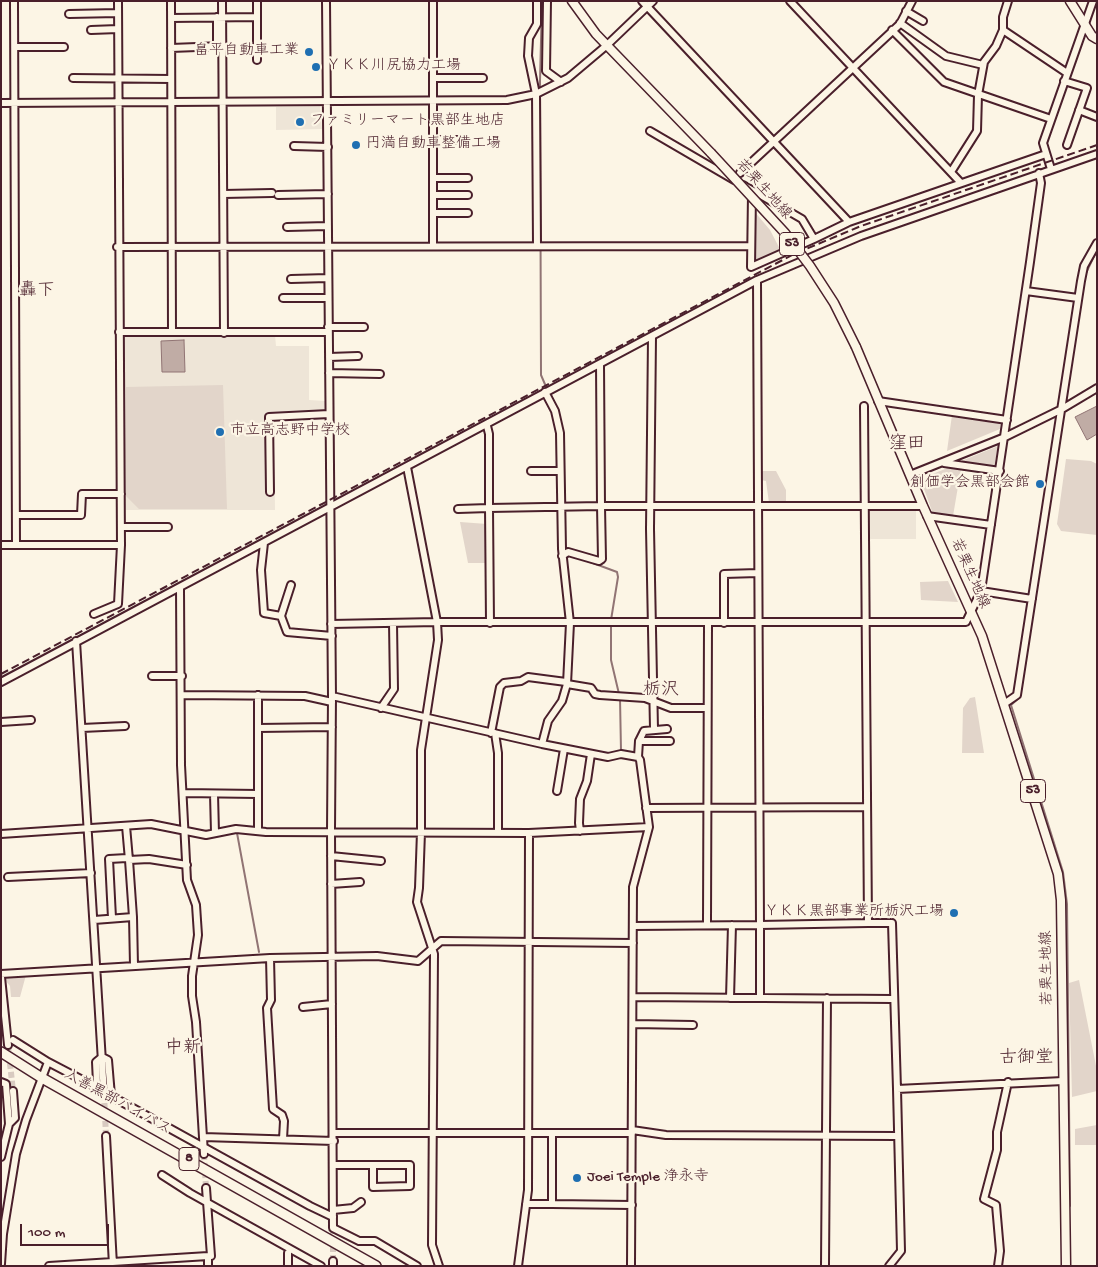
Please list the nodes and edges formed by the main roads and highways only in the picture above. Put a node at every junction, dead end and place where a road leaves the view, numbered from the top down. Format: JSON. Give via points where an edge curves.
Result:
{"nodes":[{"id":1,"x":572,"y":1,"type":"edge"},
{"id":2,"x":1070,"y":1,"type":"edge"},
{"id":3,"x":1097,"y":39,"type":"edge"},
{"id":4,"x":1,"y":1052,"type":"edge"},
{"id":5,"x":376,"y":1266,"type":"edge"},
{"id":6,"x":1066,"y":1266,"type":"edge"}],
"edges":[{"from":1,"to":6,"type":"main road","name":"若栗生地線","number":"53","bridge":true,"via":[[606,46],[711,153],[810,266],[856,348],[972,614],[1058,874]]},
{"from":2,"to":3,"type":"main road"},
{"from":4,"to":5,"type":"highway","name":"入善黒部バイパス","number":"8"}]}
